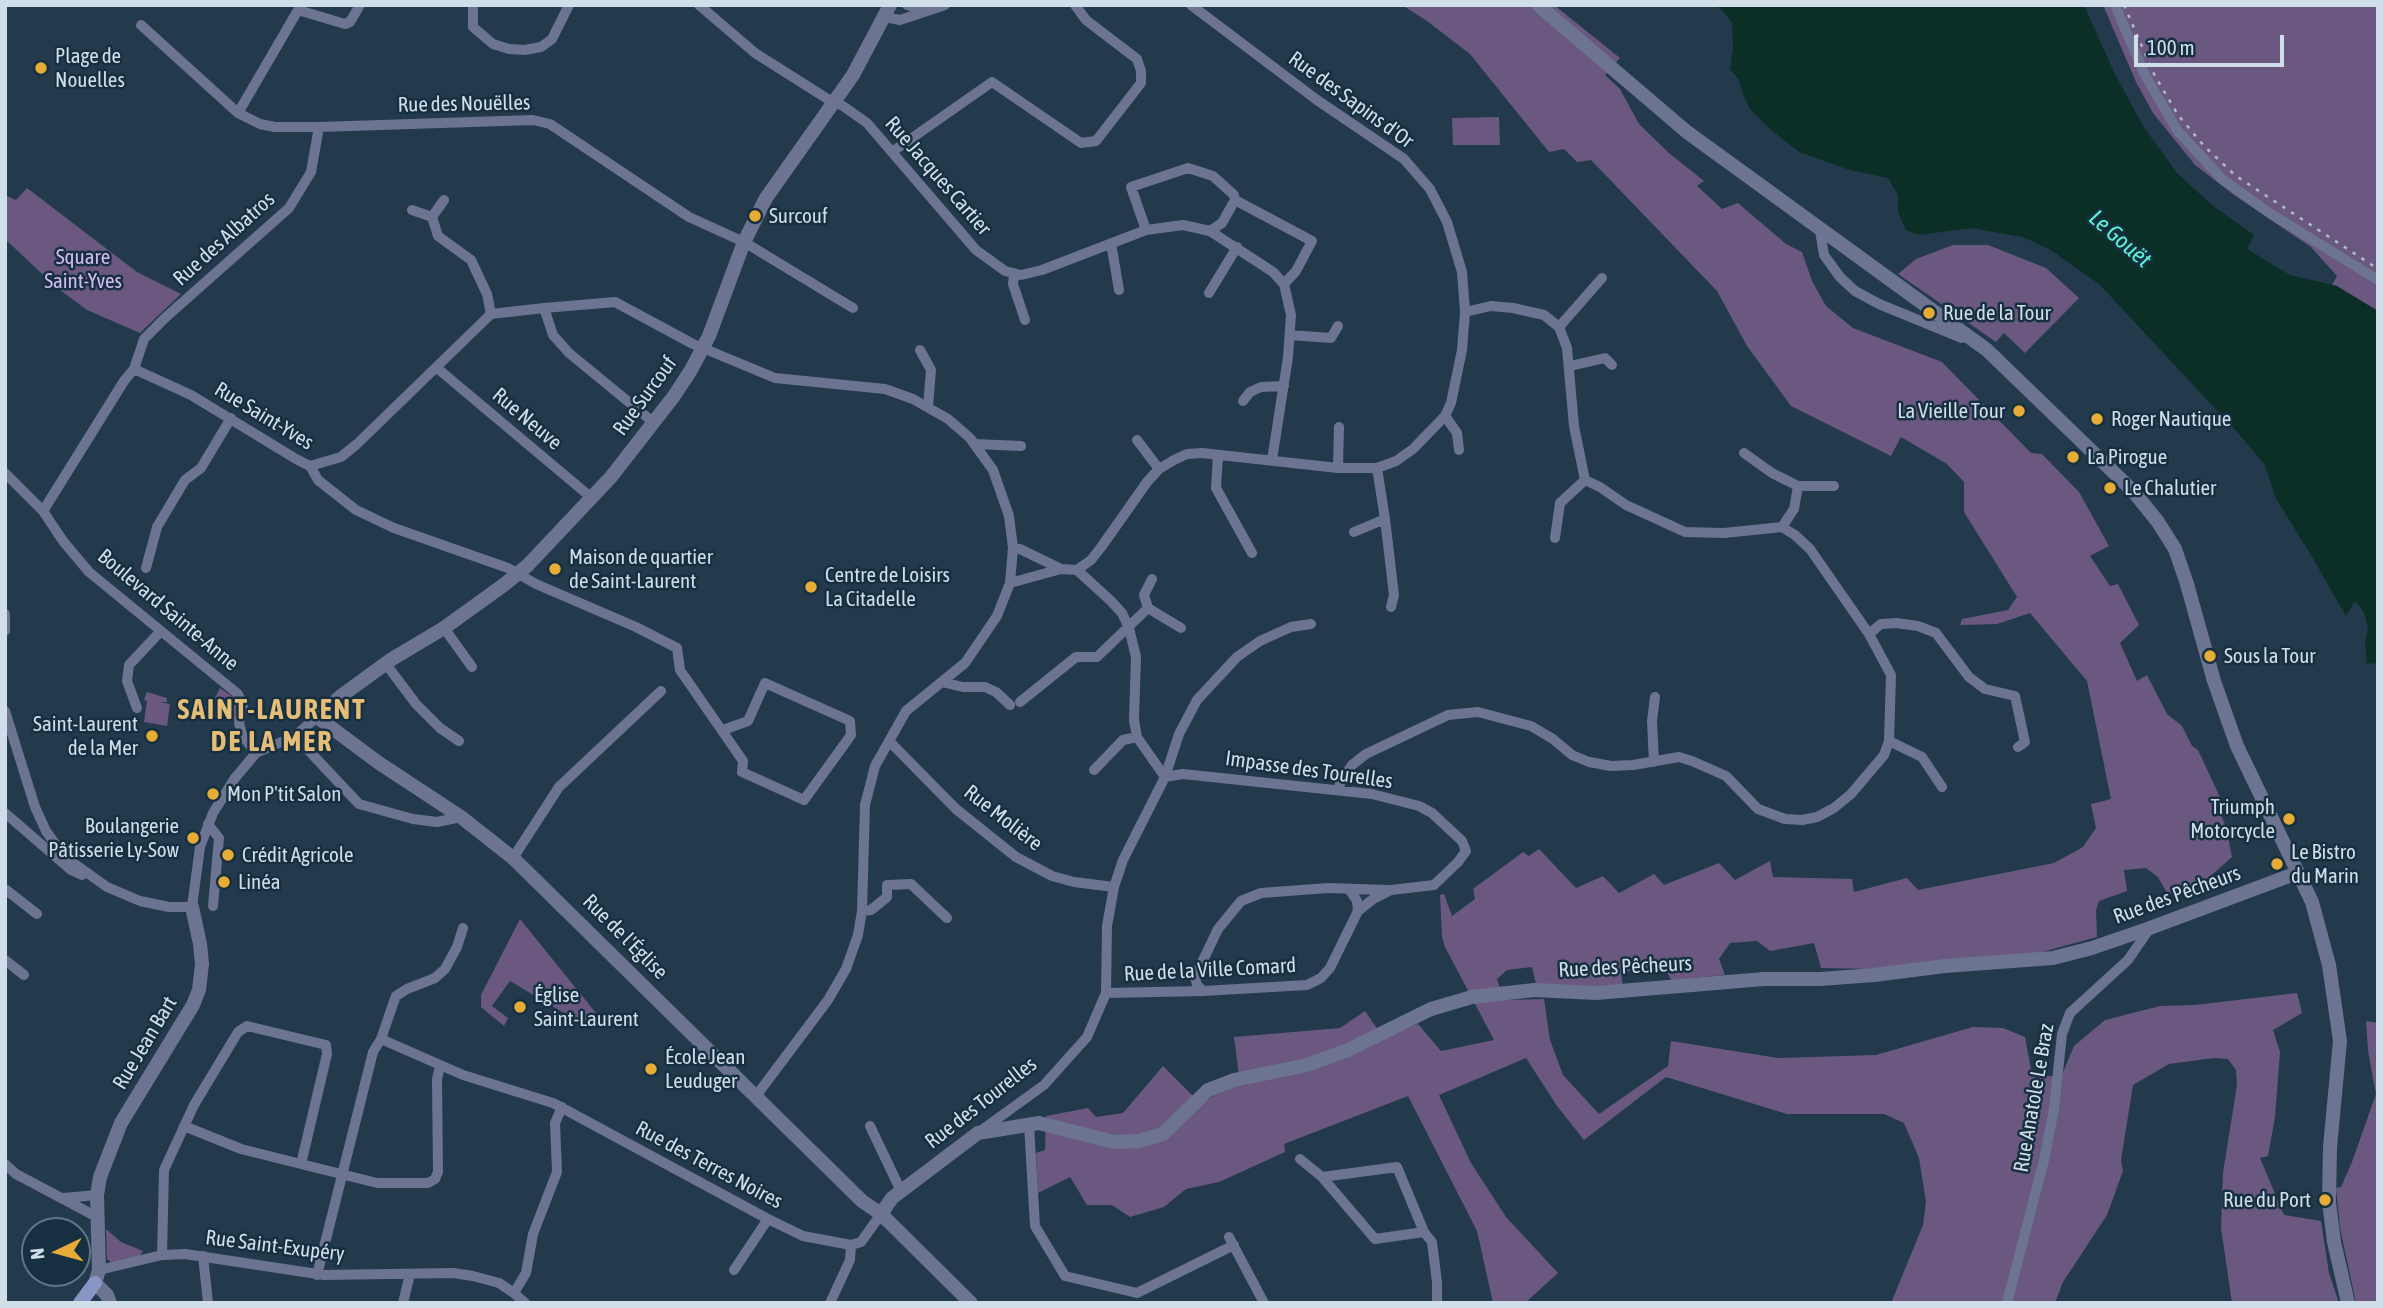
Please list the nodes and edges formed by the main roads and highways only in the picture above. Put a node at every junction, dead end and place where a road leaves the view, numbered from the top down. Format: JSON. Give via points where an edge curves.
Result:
{"nodes":[{"id":1,"x":97,"y":1276,"type":"road end"},
{"id":2,"x":80,"y":1303,"type":"edge"}],
"edges":[{"from":1,"to":2,"type":"main road"}]}
